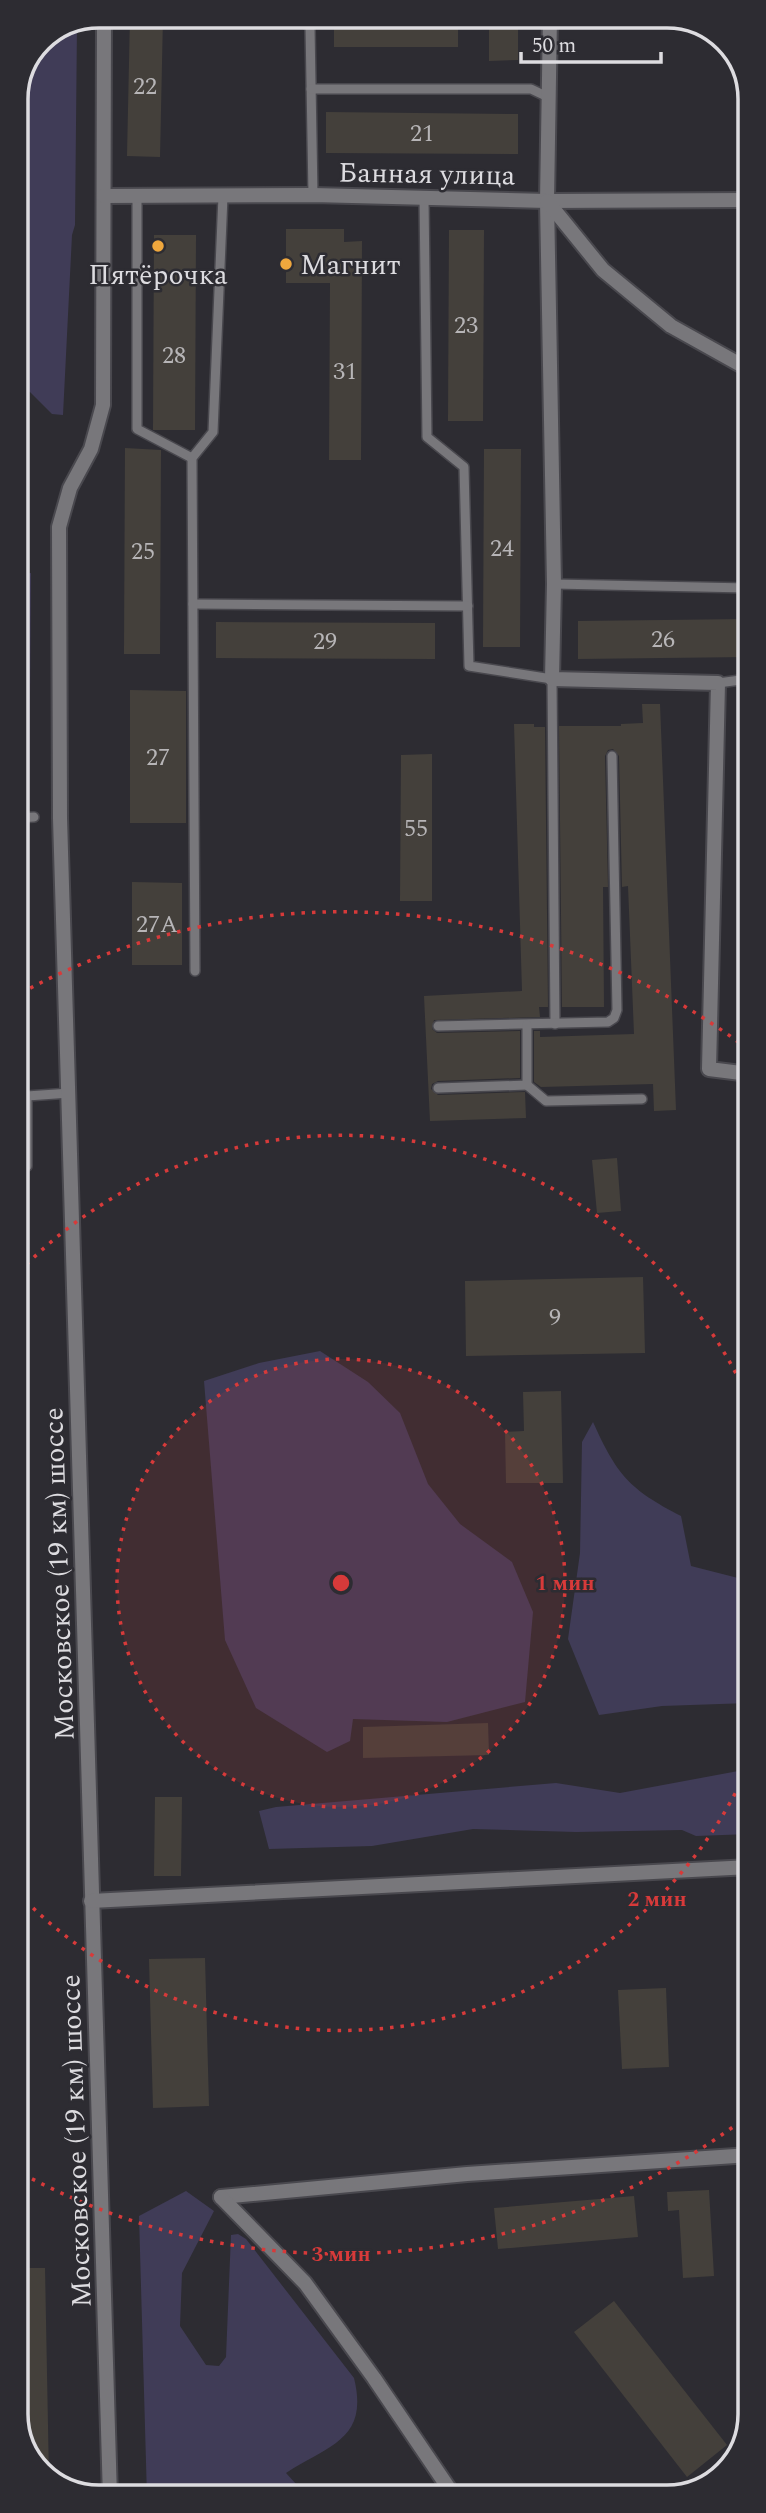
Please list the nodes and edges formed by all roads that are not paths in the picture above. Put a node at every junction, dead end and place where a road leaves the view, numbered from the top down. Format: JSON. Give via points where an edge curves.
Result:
{"nodes":[{"id":1,"x":104,"y":28,"type":"edge"},
{"id":2,"x":310,"y":28,"type":"edge"},
{"id":3,"x":550,"y":28,"type":"edge"},
{"id":4,"x":310,"y":89,"type":"junction"},
{"id":5,"x":550,"y":97,"type":"junction"},
{"id":6,"x":313,"y":195,"type":"junction"},
{"id":7,"x":104,"y":196,"type":"junction"},
{"id":8,"x":137,"y":196,"type":"junction"},
{"id":9,"x":223,"y":196,"type":"junction"},
{"id":10,"x":424,"y":198,"type":"junction"},
{"id":11,"x":738,"y":200,"type":"edge"},
{"id":12,"x":547,"y":201,"type":"junction"},
{"id":13,"x":738,"y":363,"type":"edge"},
{"id":14,"x":192,"y":458,"type":"junction"},
{"id":15,"x":554,"y":584,"type":"junction"},
{"id":16,"x":738,"y":588,"type":"edge"},
{"id":17,"x":192,"y":604,"type":"junction"},
{"id":18,"x":468,"y":606,"type":"junction"},
{"id":19,"x":552,"y":679,"type":"junction"},
{"id":20,"x":738,"y":680,"type":"edge"},
{"id":21,"x":718,"y":683,"type":"junction"},
{"id":22,"x":612,"y":756,"type":"dead end"},
{"id":23,"x":28,"y":817,"type":"edge"},
{"id":24,"x":34,"y":817,"type":"dead end"},
{"id":25,"x":195,"y":971,"type":"dead end"},
{"id":26,"x":555,"y":1024,"type":"junction"},
{"id":27,"x":527,"y":1025,"type":"junction"},
{"id":28,"x":438,"y":1026,"type":"dead end"},
{"id":29,"x":738,"y":1073,"type":"edge"},
{"id":30,"x":527,"y":1085,"type":"junction"},
{"id":31,"x":438,"y":1088,"type":"dead end"},
{"id":32,"x":70,"y":1093,"type":"junction"},
{"id":33,"x":28,"y":1096,"type":"edge"},
{"id":34,"x":642,"y":1099,"type":"dead end"},
{"id":35,"x":738,"y":1868,"type":"edge"},
{"id":36,"x":91,"y":1901,"type":"junction"},
{"id":37,"x":738,"y":2156,"type":"edge"},
{"id":38,"x":110,"y":2485,"type":"edge"},
{"id":39,"x":447,"y":2485,"type":"edge"}],
"edges":[{"from":1,"to":7,"type":"street","name":"Московское (19 км) шоссе"},
{"from":2,"to":4,"type":"lane"},
{"from":3,"to":5,"type":"street"},
{"from":4,"to":5,"type":"lane","via":[[531,89]]},
{"from":4,"to":6,"type":"lane"},
{"from":5,"to":12,"type":"street"},
{"from":6,"to":9,"type":"street","name":"Банная улица"},
{"from":6,"to":10,"type":"street","name":"Банная улица"},
{"from":7,"to":8,"type":"street","name":"Банная улица"},
{"from":7,"to":32,"type":"street","name":"Московское (19 км) шоссе","via":[[103,405],[91,449],[70,488],[59,527],[61,818]]},
{"from":8,"to":9,"type":"street","name":"Банная улица"},
{"from":8,"to":14,"type":"lane","via":[[137,429]]},
{"from":9,"to":14,"type":"lane","via":[[213,432]]},
{"from":10,"to":12,"type":"street","name":"Банная улица"},
{"from":10,"to":18,"type":"lane","via":[[427,437],[464,467]]},
{"from":11,"to":12,"type":"street","name":"Банная улица"},
{"from":12,"to":13,"type":"street","via":[[603,270],[671,326]]},
{"from":12,"to":15,"type":"street"},
{"from":14,"to":17,"type":"lane"},
{"from":15,"to":16,"type":"lane"},
{"from":15,"to":19,"type":"street"},
{"from":17,"to":18,"type":"lane"},
{"from":17,"to":25,"type":"lane"},
{"from":18,"to":19,"type":"lane","via":[[469,666]]},
{"from":19,"to":21,"type":"street"},
{"from":19,"to":26,"type":"lane"},
{"from":20,"to":21,"type":"lane"},
{"from":21,"to":29,"type":"street","via":[[709,1069]]},
{"from":22,"to":26,"type":"lane","via":[[617,1010],[608,1022]]},
{"from":23,"to":24,"type":"lane"},
{"from":26,"to":27,"type":"lane"},
{"from":27,"to":28,"type":"lane"},
{"from":27,"to":30,"type":"lane"},
{"from":30,"to":31,"type":"lane"},
{"from":30,"to":34,"type":"lane","via":[[546,1101]]},
{"from":32,"to":33,"type":"lane"},
{"from":32,"to":36,"type":"street","name":"Московское (19 км) шоссе"},
{"from":35,"to":36,"type":"street"},
{"from":36,"to":38,"type":"street","name":"Московское (19 км) шоссе"},
{"from":37,"to":39,"type":"street","via":[[221,2197],[304,2283]]}]}
